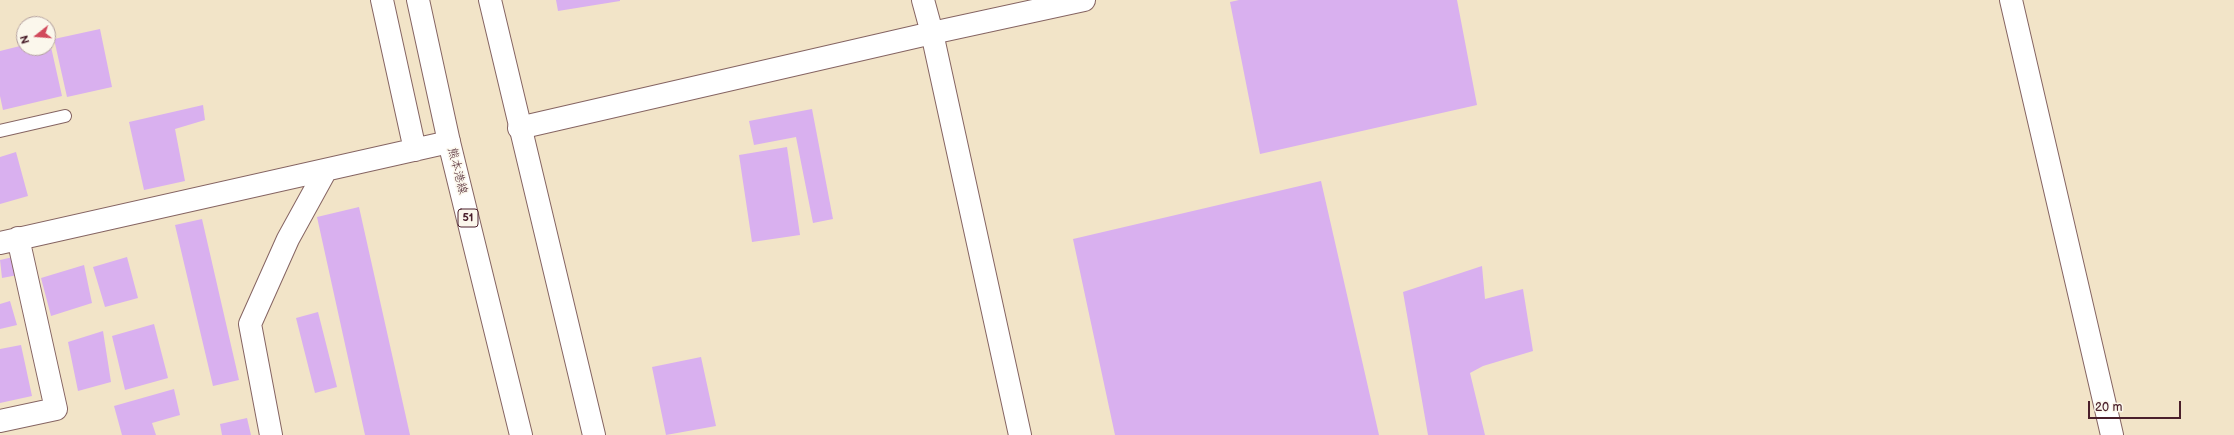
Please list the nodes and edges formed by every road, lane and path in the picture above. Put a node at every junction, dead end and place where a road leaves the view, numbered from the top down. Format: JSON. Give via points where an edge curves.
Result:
{"nodes":[{"id":1,"x":382,"y":0,"type":"edge"},
{"id":2,"x":418,"y":0,"type":"edge"},
{"id":3,"x":490,"y":0,"type":"edge"},
{"id":4,"x":922,"y":0,"type":"edge"},
{"id":5,"x":1084,"y":0,"type":"edge"},
{"id":6,"x":2012,"y":0,"type":"edge"},
{"id":7,"x":932,"y":33,"type":"junction"},
{"id":8,"x":65,"y":116,"type":"dead end"},
{"id":9,"x":519,"y":128,"type":"junction"},
{"id":10,"x":0,"y":131,"type":"edge"},
{"id":11,"x":450,"y":142,"type":"junction"},
{"id":12,"x":415,"y":150,"type":"junction"},
{"id":13,"x":326,"y":170,"type":"junction"},
{"id":14,"x":9,"y":241,"type":"edge"},
{"id":15,"x":0,"y":421,"type":"edge"},
{"id":16,"x":271,"y":435,"type":"edge"},
{"id":17,"x":521,"y":435,"type":"edge"},
{"id":18,"x":594,"y":435,"type":"edge"},
{"id":19,"x":1020,"y":435,"type":"edge"},
{"id":20,"x":2112,"y":435,"type":"edge"}],
"edges":[{"from":1,"to":12,"type":"street"},
{"from":2,"to":11,"type":"street","name":"熊本港線","number":"51"},
{"from":3,"to":9,"type":"street"},
{"from":4,"to":7,"type":"street"},
{"from":5,"to":7,"type":"street"},
{"from":6,"to":20,"type":"street"},
{"from":7,"to":9,"type":"street"},
{"from":7,"to":19,"type":"street"},
{"from":8,"to":10,"type":"lane"},
{"from":9,"to":18,"type":"street"},
{"from":11,"to":12,"type":"street"},
{"from":11,"to":17,"type":"street","name":"熊本港線","number":"51"},
{"from":12,"to":13,"type":"street"},
{"from":13,"to":14,"type":"street"},
{"from":13,"to":16,"type":"street","via":[[288,239],[250,324]]},
{"from":14,"to":15,"type":"street","via":[[56,409]]}]}
